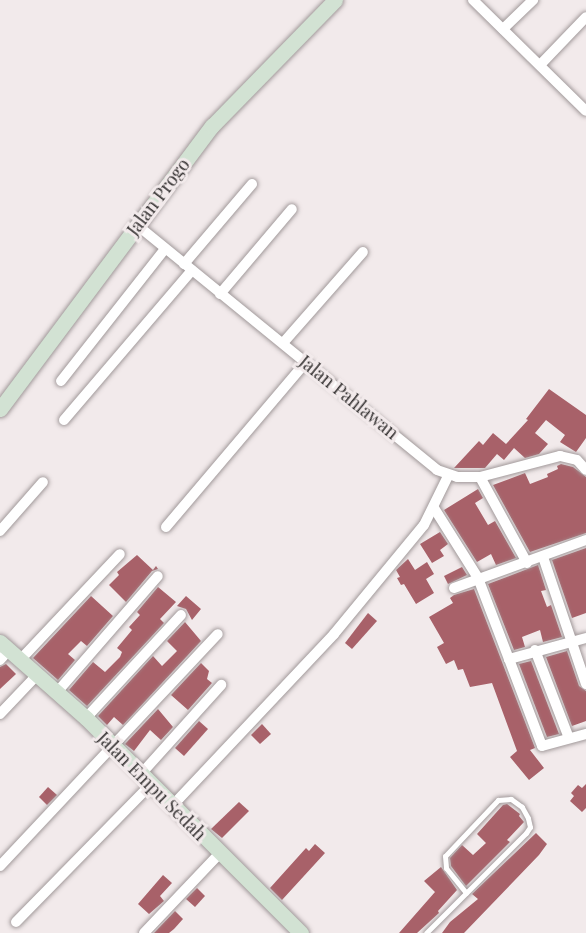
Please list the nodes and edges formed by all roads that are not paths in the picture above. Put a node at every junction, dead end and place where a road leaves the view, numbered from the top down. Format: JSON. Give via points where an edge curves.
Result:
{"nodes":[{"id":1,"x":335,"y":0,"type":"edge"},
{"id":2,"x":473,"y":0,"type":"edge"},
{"id":3,"x":533,"y":0,"type":"edge"},
{"id":4,"x":586,"y":17,"type":"edge"},
{"id":5,"x":503,"y":29,"type":"junction"},
{"id":6,"x":540,"y":65,"type":"junction"},
{"id":7,"x":586,"y":94,"type":"edge"},
{"id":8,"x":578,"y":102,"type":"junction"},
{"id":9,"x":586,"y":111,"type":"edge"},
{"id":10,"x":252,"y":184,"type":"dead end"},
{"id":11,"x":292,"y":209,"type":"dead end"},
{"id":12,"x":137,"y":225,"type":"junction"},
{"id":13,"x":165,"y":249,"type":"junction"},
{"id":14,"x":363,"y":252,"type":"dead end"},
{"id":15,"x":188,"y":267,"type":"junction"},
{"id":16,"x":220,"y":294,"type":"junction"},
{"id":17,"x":283,"y":344,"type":"junction"},
{"id":18,"x":306,"y":362,"type":"junction"},
{"id":19,"x":61,"y":381,"type":"dead end"},
{"id":20,"x":0,"y":409,"type":"edge"},
{"id":21,"x":64,"y":420,"type":"dead end"},
{"id":22,"x":586,"y":470,"type":"edge"},
{"id":23,"x":448,"y":476,"type":"junction"},
{"id":24,"x":480,"y":477,"type":"junction"},
{"id":25,"x":43,"y":482,"type":"dead end"},
{"id":26,"x":434,"y":507,"type":"junction"},
{"id":27,"x":166,"y":527,"type":"dead end"},
{"id":28,"x":0,"y":531,"type":"edge"},
{"id":29,"x":586,"y":540,"type":"edge"},
{"id":30,"x":120,"y":554,"type":"dead end"},
{"id":31,"x":543,"y":557,"type":"junction"},
{"id":32,"x":526,"y":563,"type":"junction"},
{"id":33,"x":158,"y":576,"type":"dead end"},
{"id":34,"x":478,"y":578,"type":"junction"},
{"id":35,"x":454,"y":588,"type":"dead end"},
{"id":36,"x":181,"y":615,"type":"dead end"},
{"id":37,"x":218,"y":634,"type":"dead end"},
{"id":38,"x":586,"y":638,"type":"edge"},
{"id":39,"x":571,"y":641,"type":"junction"},
{"id":40,"x":535,"y":650,"type":"junction"},
{"id":41,"x":8,"y":653,"type":"edge"},
{"id":42,"x":509,"y":659,"type":"junction"},
{"id":43,"x":38,"y":674,"type":"junction"},
{"id":44,"x":586,"y":684,"type":"edge"},
{"id":45,"x":221,"y":685,"type":"dead end"},
{"id":46,"x":58,"y":692,"type":"junction"},
{"id":47,"x":0,"y":714,"type":"edge"},
{"id":48,"x":86,"y":718,"type":"junction"},
{"id":49,"x":586,"y":734,"type":"edge"},
{"id":50,"x":569,"y":738,"type":"junction"},
{"id":51,"x":115,"y":747,"type":"junction"},
{"id":52,"x":146,"y":778,"type":"junction"},
{"id":53,"x":173,"y":806,"type":"junction"},
{"id":54,"x":219,"y":854,"type":"junction"},
{"id":55,"x":0,"y":866,"type":"edge"},
{"id":56,"x":466,"y":893,"type":"junction"},
{"id":57,"x":15,"y":922,"type":"dead end"},
{"id":58,"x":144,"y":933,"type":"edge"},
{"id":59,"x":301,"y":933,"type":"edge"},
{"id":60,"x":426,"y":933,"type":"edge"}],
"edges":[{"from":1,"to":12,"type":"street","name":"Jalan Progo","via":[[212,126]]},
{"from":2,"to":5,"type":"street"},
{"from":3,"to":5,"type":"street"},
{"from":4,"to":6,"type":"street"},
{"from":5,"to":6,"type":"street"},
{"from":6,"to":8,"type":"street"},
{"from":7,"to":8,"type":"street"},
{"from":8,"to":9,"type":"street"},
{"from":10,"to":15,"type":"street"},
{"from":11,"to":16,"type":"street"},
{"from":12,"to":13,"type":"street","name":"Jalan Pahlawan"},
{"from":12,"to":20,"type":"street","name":"Jalan Progo"},
{"from":13,"to":15,"type":"street","name":"Jalan Pahlawan"},
{"from":13,"to":19,"type":"street"},
{"from":14,"to":17,"type":"street"},
{"from":15,"to":16,"type":"street","name":"Jalan Pahlawan"},
{"from":15,"to":21,"type":"street"},
{"from":16,"to":17,"type":"street","name":"Jalan Pahlawan"},
{"from":17,"to":18,"type":"street","name":"Jalan Pahlawan"},
{"from":18,"to":23,"type":"street","name":"Jalan Pahlawan"},
{"from":18,"to":27,"type":"street"},
{"from":22,"to":24,"type":"street","via":[[577,460],[560,456]]},
{"from":23,"to":24,"type":"street"},
{"from":23,"to":26,"type":"street"},
{"from":24,"to":32,"type":"street"},
{"from":25,"to":28,"type":"street"},
{"from":26,"to":34,"type":"street"},
{"from":26,"to":53,"type":"street","via":[[424,525],[334,634]]},
{"from":29,"to":31,"type":"street"},
{"from":30,"to":41,"type":"street"},
{"from":31,"to":32,"type":"street"},
{"from":31,"to":39,"type":"street"},
{"from":32,"to":34,"type":"street"},
{"from":33,"to":46,"type":"street"},
{"from":34,"to":35,"type":"street"},
{"from":34,"to":42,"type":"street"},
{"from":36,"to":48,"type":"street"},
{"from":37,"to":51,"type":"street","via":[[119,738]]},
{"from":38,"to":39,"type":"street"},
{"from":39,"to":40,"type":"street"},
{"from":39,"to":44,"type":"street"},
{"from":40,"to":42,"type":"street"},
{"from":40,"to":50,"type":"street"},
{"from":41,"to":43,"type":"street","name":"Jalan Empu Sedah"},
{"from":42,"to":50,"type":"street","via":[[542,746]]},
{"from":43,"to":46,"type":"street","name":"Jalan Empu Sedah"},
{"from":43,"to":47,"type":"street"},
{"from":45,"to":52,"type":"street"},
{"from":46,"to":48,"type":"street","name":"Jalan Empu Sedah"},
{"from":48,"to":51,"type":"street","name":"Jalan Empu Sedah"},
{"from":49,"to":50,"type":"street"},
{"from":51,"to":52,"type":"street","name":"Jalan Empu Sedah"},
{"from":51,"to":55,"type":"street"},
{"from":52,"to":53,"type":"street","name":"Jalan Empu Sedah"},
{"from":52,"to":57,"type":"street"},
{"from":53,"to":54,"type":"street","name":"Jalan Empu Sedah"},
{"from":54,"to":58,"type":"street"},
{"from":54,"to":59,"type":"street","name":"Jalan Empu Sedah"},
{"from":56,"to":56,"type":"lane","via":[[530,827],[522,807],[507,797],[498,800],[445,856],[446,868]]},
{"from":56,"to":60,"type":"lane"}]}
